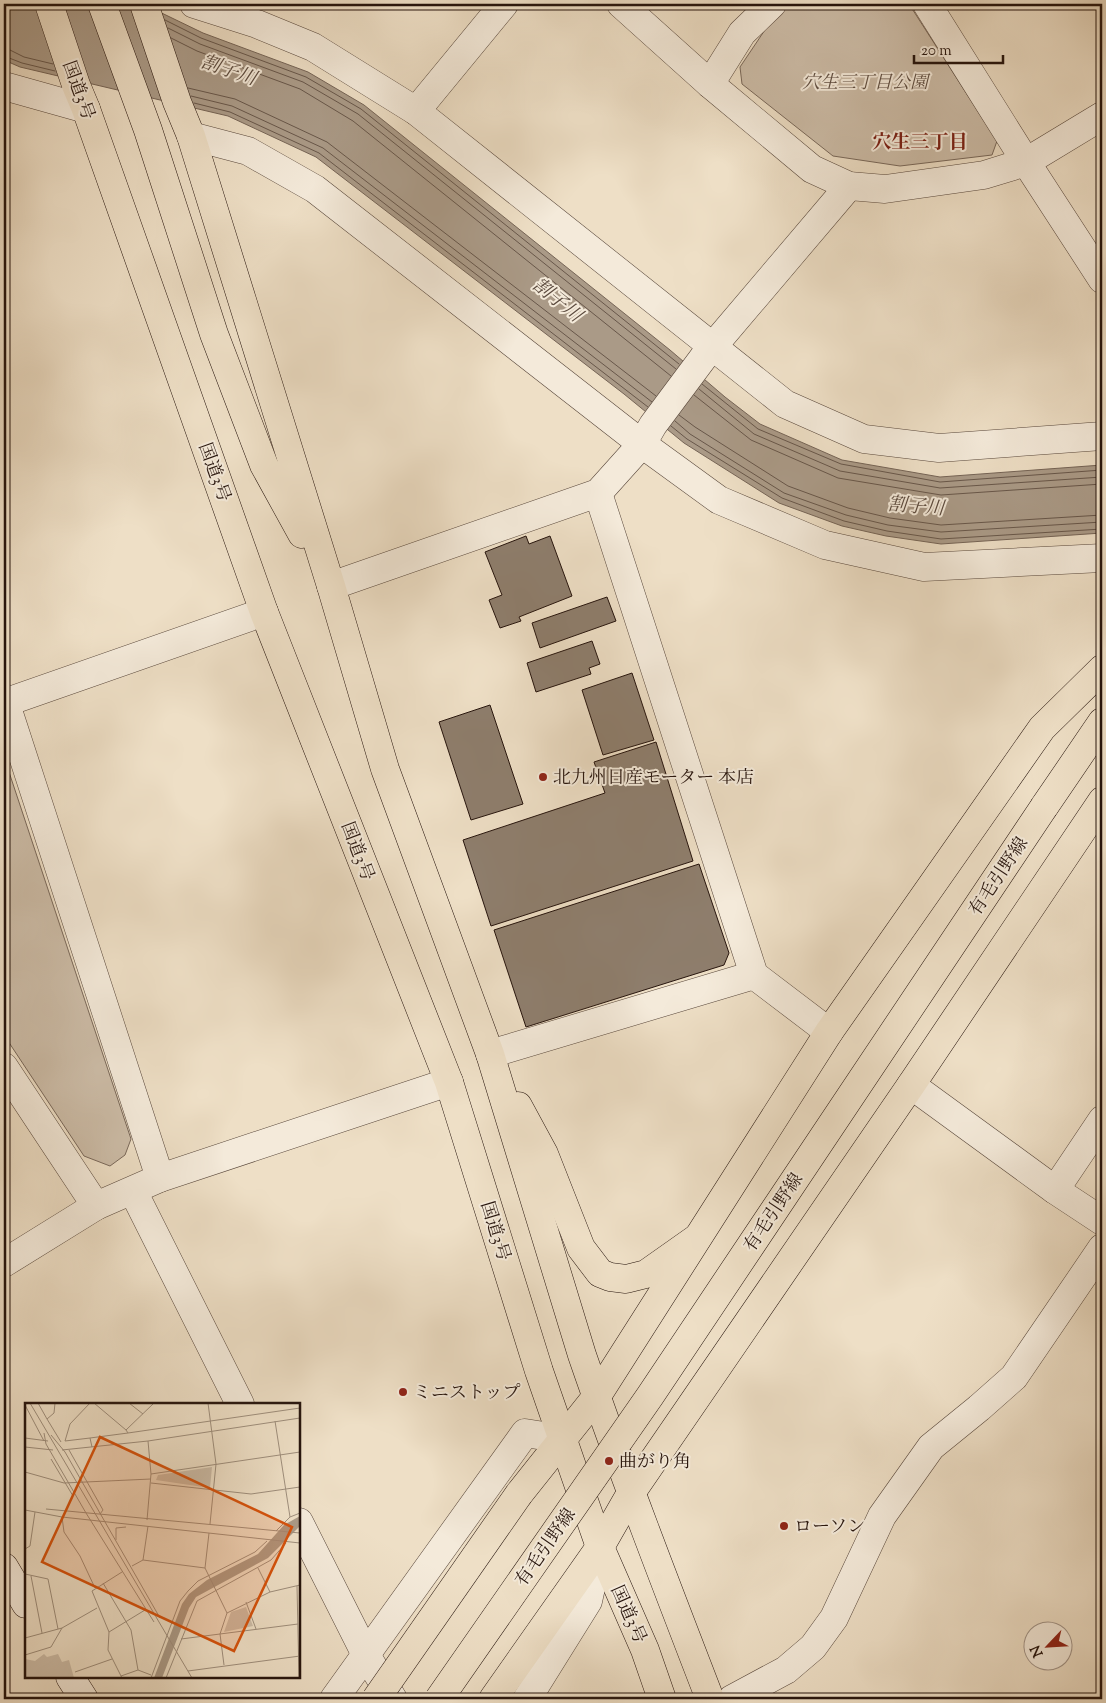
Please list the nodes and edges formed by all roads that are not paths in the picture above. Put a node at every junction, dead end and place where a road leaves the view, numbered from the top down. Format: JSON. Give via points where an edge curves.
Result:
{"nodes":[{"id":1,"x":49,"y":4,"type":"edge"},
{"id":2,"x":102,"y":4,"type":"edge"},
{"id":3,"x":144,"y":4,"type":"edge"},
{"id":4,"x":194,"y":4,"type":"edge"},
{"id":5,"x":504,"y":4,"type":"edge"},
{"id":6,"x":621,"y":4,"type":"edge"},
{"id":7,"x":772,"y":4,"type":"edge"},
{"id":8,"x":927,"y":4,"type":"edge"},
{"id":9,"x":710,"y":84,"type":"junction"},
{"id":10,"x":4,"y":86,"type":"edge"},
{"id":11,"x":81,"y":97,"type":"junction"},
{"id":12,"x":416,"y":111,"type":"junction"},
{"id":13,"x":1102,"y":116,"type":"edge"},
{"id":14,"x":191,"y":136,"type":"junction"},
{"id":15,"x":1026,"y":162,"type":"junction"},
{"id":16,"x":849,"y":186,"type":"junction"},
{"id":17,"x":1102,"y":279,"type":"edge"},
{"id":18,"x":708,"y":352,"type":"junction"},
{"id":19,"x":647,"y":435,"type":"junction"},
{"id":20,"x":1102,"y":436,"type":"edge"},
{"id":21,"x":598,"y":493,"type":"junction"},
{"id":22,"x":1102,"y":558,"type":"edge"},
{"id":23,"x":331,"y":586,"type":"junction"},
{"id":24,"x":264,"y":612,"type":"junction"},
{"id":25,"x":1102,"y":668,"type":"edge"},
{"id":26,"x":4,"y":701,"type":"edge"},
{"id":27,"x":1102,"y":722,"type":"edge"},
{"id":28,"x":1102,"y":801,"type":"edge"},
{"id":29,"x":754,"y":975,"type":"junction"},
{"id":30,"x":829,"y":1032,"type":"junction"},
{"id":31,"x":490,"y":1054,"type":"junction"},
{"id":32,"x":4,"y":1066,"type":"edge"},
{"id":33,"x":450,"y":1082,"type":"junction"},
{"id":34,"x":911,"y":1085,"type":"junction"},
{"id":35,"x":1102,"y":1120,"type":"edge"},
{"id":36,"x":160,"y":1178,"type":"junction"},
{"id":37,"x":1055,"y":1190,"type":"junction"},
{"id":38,"x":133,"y":1191,"type":"junction"},
{"id":39,"x":96,"y":1206,"type":"junction"},
{"id":40,"x":1102,"y":1221,"type":"edge"},
{"id":41,"x":697,"y":1238,"type":"junction"},
{"id":42,"x":1102,"y":1248,"type":"edge"},
{"id":43,"x":4,"y":1262,"type":"edge"},
{"id":44,"x":596,"y":1396,"type":"junction"},
{"id":45,"x":239,"y":1403,"type":"edge"},
{"id":46,"x":563,"y":1439,"type":"junction"},
{"id":47,"x":631,"y":1493,"type":"junction"},
{"id":48,"x":300,"y":1524,"type":"edge"},
{"id":49,"x":600,"y":1547,"type":"junction"},
{"id":50,"x":4,"y":1567,"type":"edge"},
{"id":51,"x":25,"y":1602,"type":"edge"},
{"id":52,"x":366,"y":1655,"type":"junction"},
{"id":53,"x":71,"y":1678,"type":"edge"},
{"id":54,"x":84,"y":1699,"type":"edge"},
{"id":55,"x":334,"y":1699,"type":"edge"},
{"id":56,"x":376,"y":1699,"type":"edge"},
{"id":57,"x":393,"y":1699,"type":"edge"},
{"id":58,"x":439,"y":1699,"type":"edge"},
{"id":59,"x":493,"y":1699,"type":"edge"},
{"id":60,"x":527,"y":1699,"type":"edge"},
{"id":61,"x":662,"y":1699,"type":"edge"},
{"id":62,"x":710,"y":1699,"type":"edge"},
{"id":63,"x":732,"y":1699,"type":"edge"}],
"edges":[{"from":1,"to":11,"type":"main road","name":"国道3号"},
{"from":2,"to":23,"type":"main road","via":[[148,130],[214,334],[264,465]]},
{"from":3,"to":14,"type":"main road"},
{"from":4,"to":12,"type":"street","via":[[313,46]]},
{"from":5,"to":12,"type":"street"},
{"from":6,"to":9,"type":"street"},
{"from":7,"to":9,"type":"street","via":[[742,33]]},
{"from":8,"to":15,"type":"street"},
{"from":9,"to":16,"type":"street","via":[[812,169]]},
{"from":10,"to":11,"type":"street"},
{"from":11,"to":24,"type":"main road","name":"国道3号"},
{"from":12,"to":18,"type":"street"},
{"from":13,"to":15,"type":"street"},
{"from":14,"to":19,"type":"street","via":[[248,151],[315,189]]},
{"from":14,"to":23,"type":"main road"},
{"from":15,"to":16,"type":"street","via":[[984,175],[932,183],[885,189]]},
{"from":15,"to":17,"type":"street"},
{"from":16,"to":18,"type":"street"},
{"from":18,"to":19,"type":"street"},
{"from":18,"to":20,"type":"street","via":[[785,404],[864,439],[938,448]]},
{"from":19,"to":21,"type":"street"},
{"from":19,"to":22,"type":"street","via":[[719,500],[825,546],[924,567]]},
{"from":21,"to":23,"type":"street"},
{"from":21,"to":29,"type":"street"},
{"from":23,"to":31,"type":"main road","via":[[385,769]]},
{"from":24,"to":26,"type":"street"},
{"from":24,"to":33,"type":"main road","name":"国道3号"},
{"from":25,"to":30,"type":"main road","via":[[1042,728]]},
{"from":26,"to":36,"type":"street"},
{"from":27,"to":58,"type":"main road","name":"有毛引野線","bridge":true,"via":[[650,1396]]},
{"from":28,"to":34,"type":"main road"},
{"from":29,"to":30,"type":"street"},
{"from":29,"to":31,"type":"street"},
{"from":30,"to":41,"type":"main road"},
{"from":31,"to":41,"type":"main road","via":[[544,1154],[581,1248],[600,1274],[626,1279],[646,1274]]},
{"from":31,"to":44,"type":"main road"},
{"from":32,"to":39,"type":"street"},
{"from":33,"to":36,"type":"street"},
{"from":33,"to":46,"type":"main road","name":"国道3号"},
{"from":34,"to":37,"type":"street"},
{"from":34,"to":47,"type":"main road"},
{"from":35,"to":37,"type":"street"},
{"from":36,"to":38,"type":"street"},
{"from":37,"to":40,"type":"street"},
{"from":38,"to":39,"type":"street"},
{"from":38,"to":45,"type":"street"},
{"from":39,"to":43,"type":"street"},
{"from":41,"to":44,"type":"main road"},
{"from":42,"to":63,"type":"street","via":[[1014,1376],[932,1447],[909,1478],[882,1516],[834,1618],[813,1647],[786,1670]]},
{"from":44,"to":46,"type":"main road"},
{"from":44,"to":47,"type":"main road"},
{"from":46,"to":49,"type":"main road","name":"国道3号"},
{"from":46,"to":52,"type":"street","via":[[525,1433]]},
{"from":46,"to":56,"type":"main road","bridge":true,"via":[[520,1494]]},
{"from":47,"to":49,"type":"main road"},
{"from":47,"to":62,"type":"main road"},
{"from":48,"to":52,"type":"street"},
{"from":49,"to":59,"type":"main road"},
{"from":49,"to":60,"type":"street","via":[[588,1600]]},
{"from":49,"to":61,"type":"main road","name":"国道3号","via":[[645,1650]]},
{"from":50,"to":51,"type":"street"},
{"from":52,"to":55,"type":"street"},
{"from":52,"to":57,"type":"street"},
{"from":53,"to":54,"type":"street"}]}
